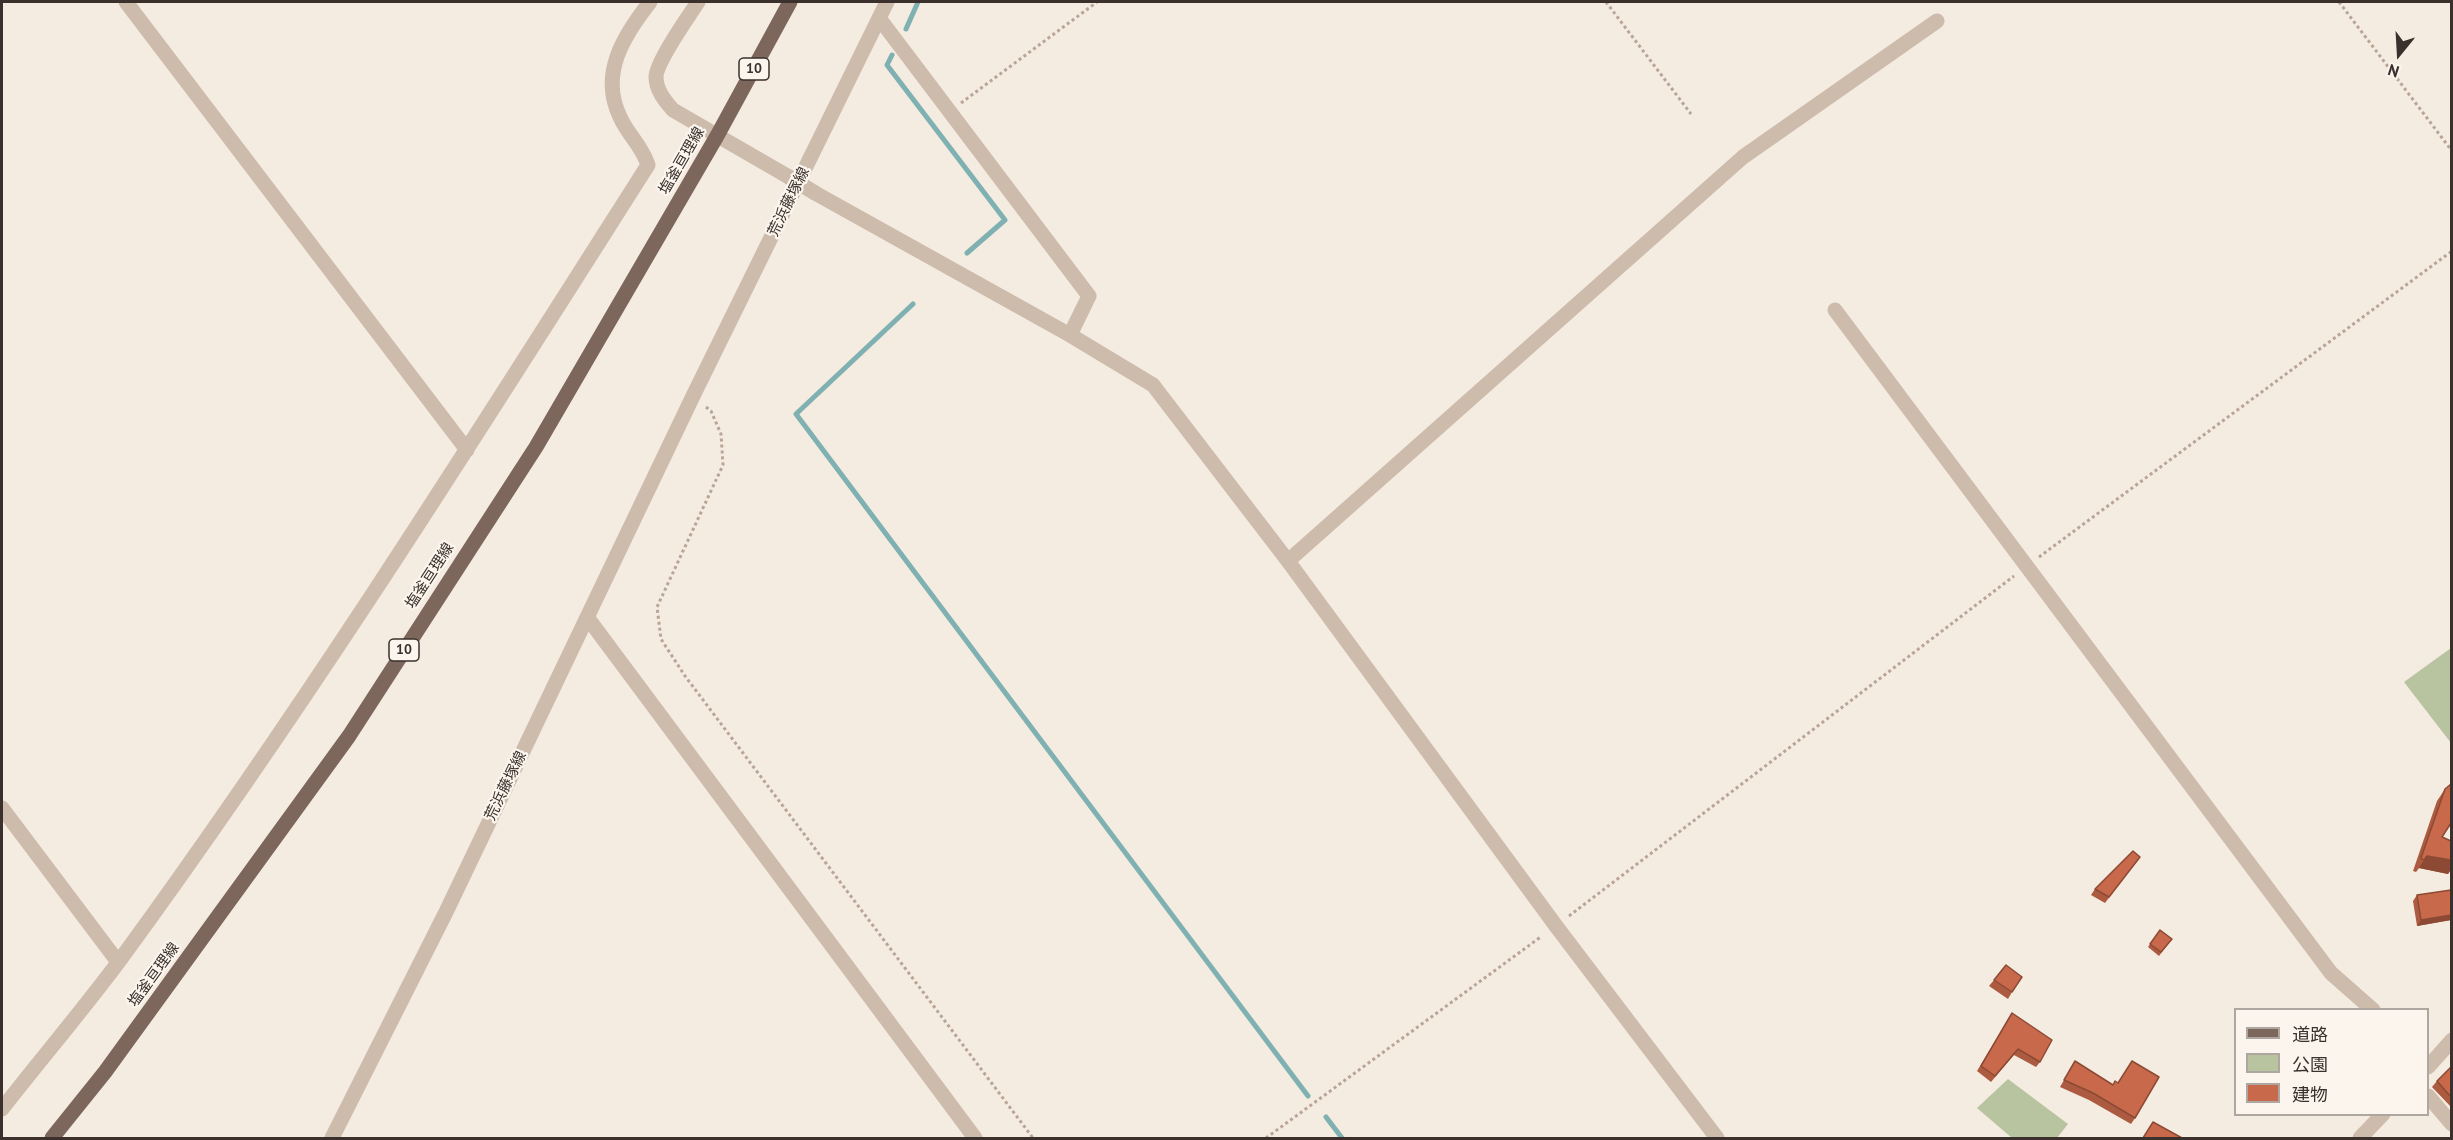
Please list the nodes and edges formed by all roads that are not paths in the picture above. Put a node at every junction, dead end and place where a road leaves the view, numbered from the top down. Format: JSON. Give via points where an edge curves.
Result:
{"nodes":[{"id":1,"x":126,"y":2,"type":"edge"},
{"id":2,"x":650,"y":2,"type":"edge"},
{"id":3,"x":698,"y":2,"type":"edge"},
{"id":4,"x":790,"y":2,"type":"edge"},
{"id":5,"x":886,"y":2,"type":"edge"},
{"id":6,"x":879,"y":18,"type":"junction"},
{"id":7,"x":1937,"y":21,"type":"dead end"},
{"id":8,"x":717,"y":136,"type":"junction"},
{"id":9,"x":1835,"y":310,"type":"dead end"},
{"id":10,"x":1070,"y":335,"type":"junction"},
{"id":11,"x":467,"y":450,"type":"junction"},
{"id":12,"x":1288,"y":561,"type":"junction"},
{"id":13,"x":587,"y":617,"type":"junction"},
{"id":14,"x":2,"y":808,"type":"edge"},
{"id":15,"x":118,"y":962,"type":"junction"},
{"id":16,"x":2371,"y":1008,"type":"edge"},
{"id":17,"x":2451,"y":1040,"type":"edge"},
{"id":18,"x":2429,"y":1061,"type":"edge"},
{"id":19,"x":2429,"y":1098,"type":"edge"},
{"id":20,"x":2,"y":1109,"type":"edge"},
{"id":21,"x":2381,"y":1116,"type":"edge"},
{"id":22,"x":2451,"y":1124,"type":"edge"},
{"id":23,"x":52,"y":1138,"type":"edge"},
{"id":24,"x":332,"y":1138,"type":"edge"},
{"id":25,"x":975,"y":1138,"type":"edge"},
{"id":26,"x":1717,"y":1138,"type":"edge"},
{"id":27,"x":2360,"y":1138,"type":"edge"}],
"edges":[{"from":1,"to":11,"type":"street"},
{"from":2,"to":11,"type":"street","via":[[618,50],[613,94],[619,115],[643,150],[648,165]]},
{"from":3,"to":8,"type":"street","via":[[656,77],[661,96],[673,110]]},
{"from":4,"to":8,"type":"main road","name":"塩釜亘理線","number":"10"},
{"from":5,"to":6,"type":"street","name":"荒浜藤塚線"},
{"from":6,"to":10,"type":"street","via":[[1089,296]]},
{"from":6,"to":13,"type":"street","name":"荒浜藤塚線"},
{"from":7,"to":12,"type":"street","via":[[1743,157]]},
{"from":8,"to":10,"type":"street","bridge":true},
{"from":8,"to":23,"type":"main road","name":"塩釜亘理線","number":"10","via":[[536,447],[349,736],[105,1072]]},
{"from":9,"to":16,"type":"street","via":[[2331,973]]},
{"from":10,"to":12,"type":"street","via":[[1153,385]]},
{"from":11,"to":15,"type":"street","via":[[301,705]]},
{"from":12,"to":26,"type":"street"},
{"from":13,"to":24,"type":"street","name":"荒浜藤塚線","via":[[446,912]]},
{"from":13,"to":25,"type":"street"},
{"from":14,"to":15,"type":"street"},
{"from":15,"to":20,"type":"street"},
{"from":17,"to":18,"type":"street"},
{"from":19,"to":22,"type":"street"},
{"from":21,"to":27,"type":"street"}]}
